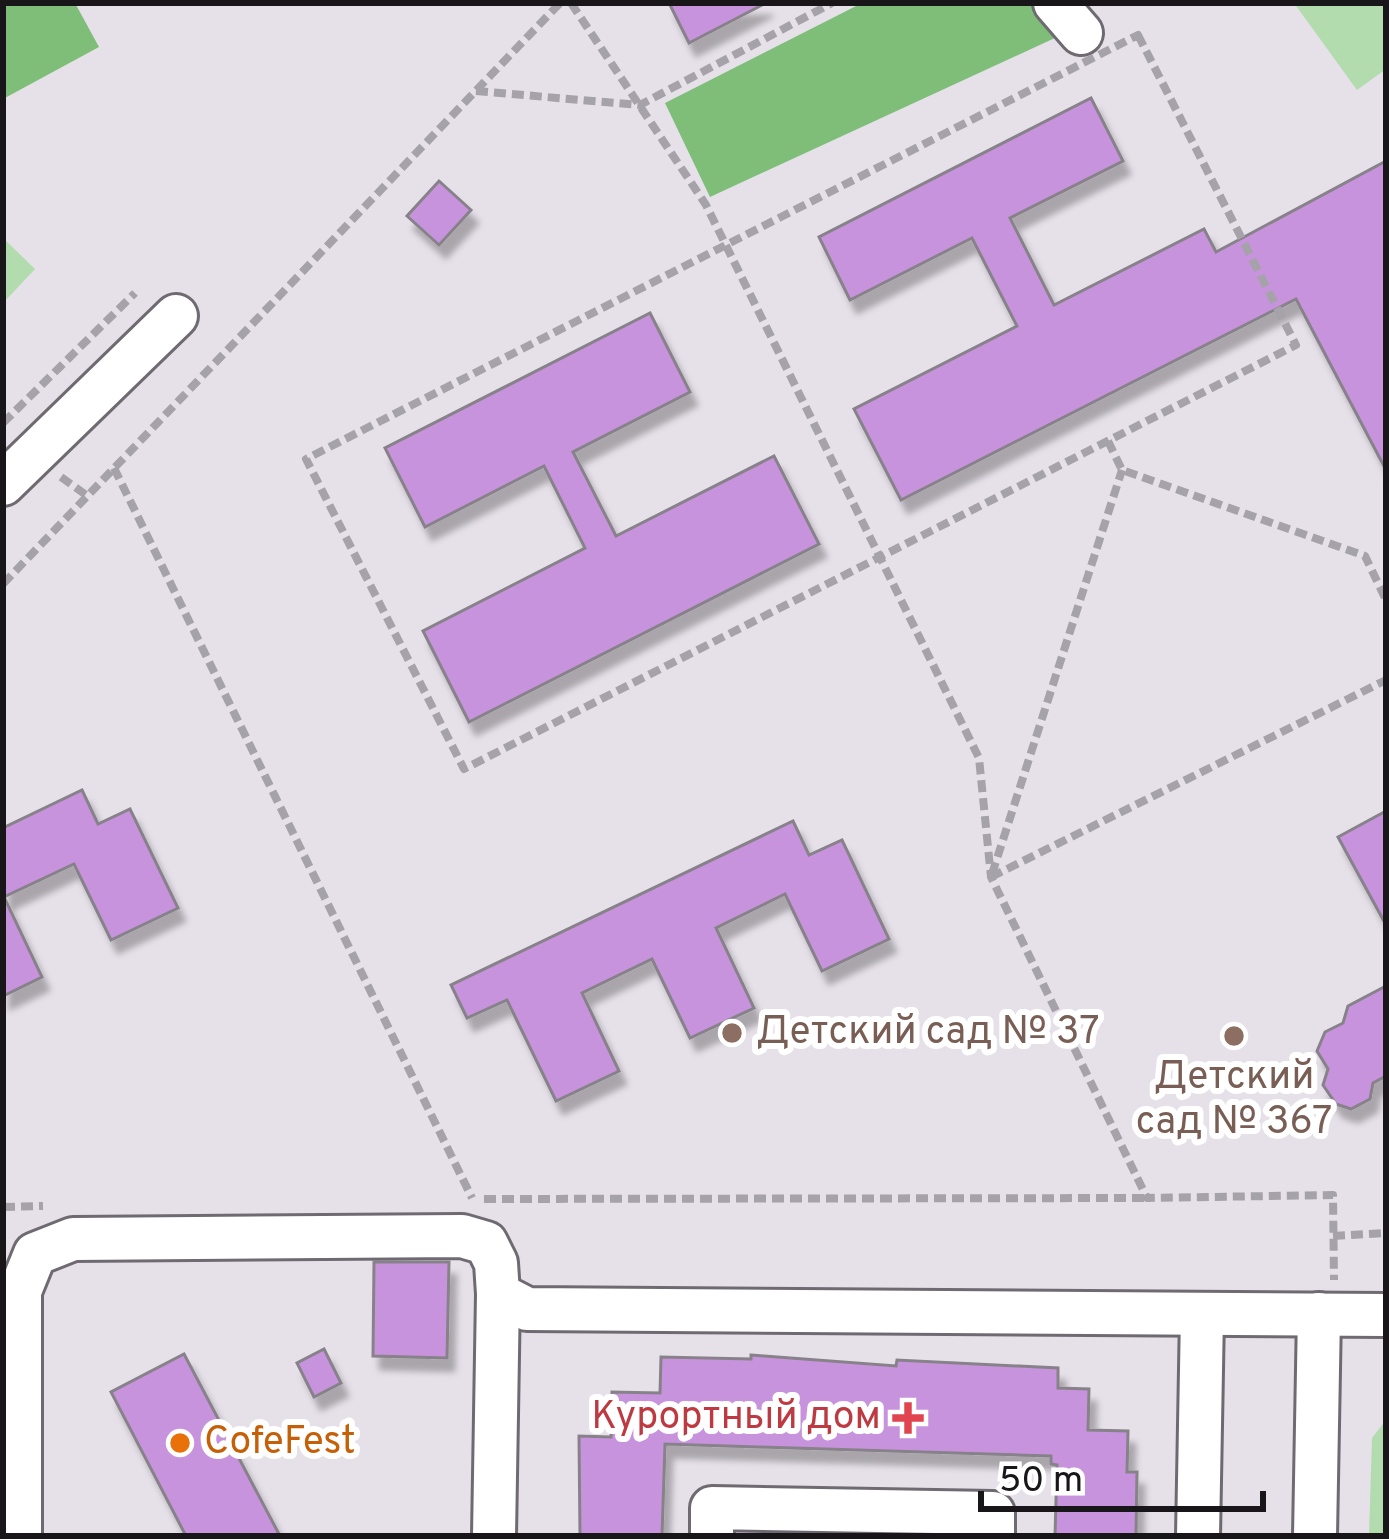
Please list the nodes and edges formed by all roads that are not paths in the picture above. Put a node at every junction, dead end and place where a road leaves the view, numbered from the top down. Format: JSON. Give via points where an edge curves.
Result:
{"nodes":[{"id":1,"x":176,"y":316,"type":"dead end"},
{"id":2,"x":13,"y":463,"type":"edge"},
{"id":3,"x":12,"y":1291,"type":"edge"},
{"id":4,"x":498,"y":1294,"type":"junction"},
{"id":5,"x":1202,"y":1313,"type":"junction"},
{"id":6,"x":1327,"y":1314,"type":"junction"},
{"id":7,"x":1386,"y":1315,"type":"edge"},
{"id":8,"x":20,"y":1536,"type":"edge"},
{"id":9,"x":494,"y":1536,"type":"edge"},
{"id":10,"x":712,"y":1536,"type":"edge"},
{"id":11,"x":992,"y":1536,"type":"edge"},
{"id":12,"x":1198,"y":1536,"type":"edge"},
{"id":13,"x":1315,"y":1536,"type":"edge"}],
"edges":[{"from":1,"to":2,"type":"lane"},
{"from":3,"to":4,"type":"lane","via":[[35,1254],[73,1239],[462,1236],[486,1243]]},
{"from":3,"to":8,"type":"lane"},
{"from":4,"to":5,"type":"lane","via":[[527,1309]]},
{"from":4,"to":9,"type":"lane"},
{"from":5,"to":6,"type":"lane"},
{"from":5,"to":12,"type":"lane"},
{"from":6,"to":7,"type":"lane"},
{"from":6,"to":13,"type":"lane"},
{"from":10,"to":11,"type":"lane","via":[[712,1508],[993,1513]]}]}
